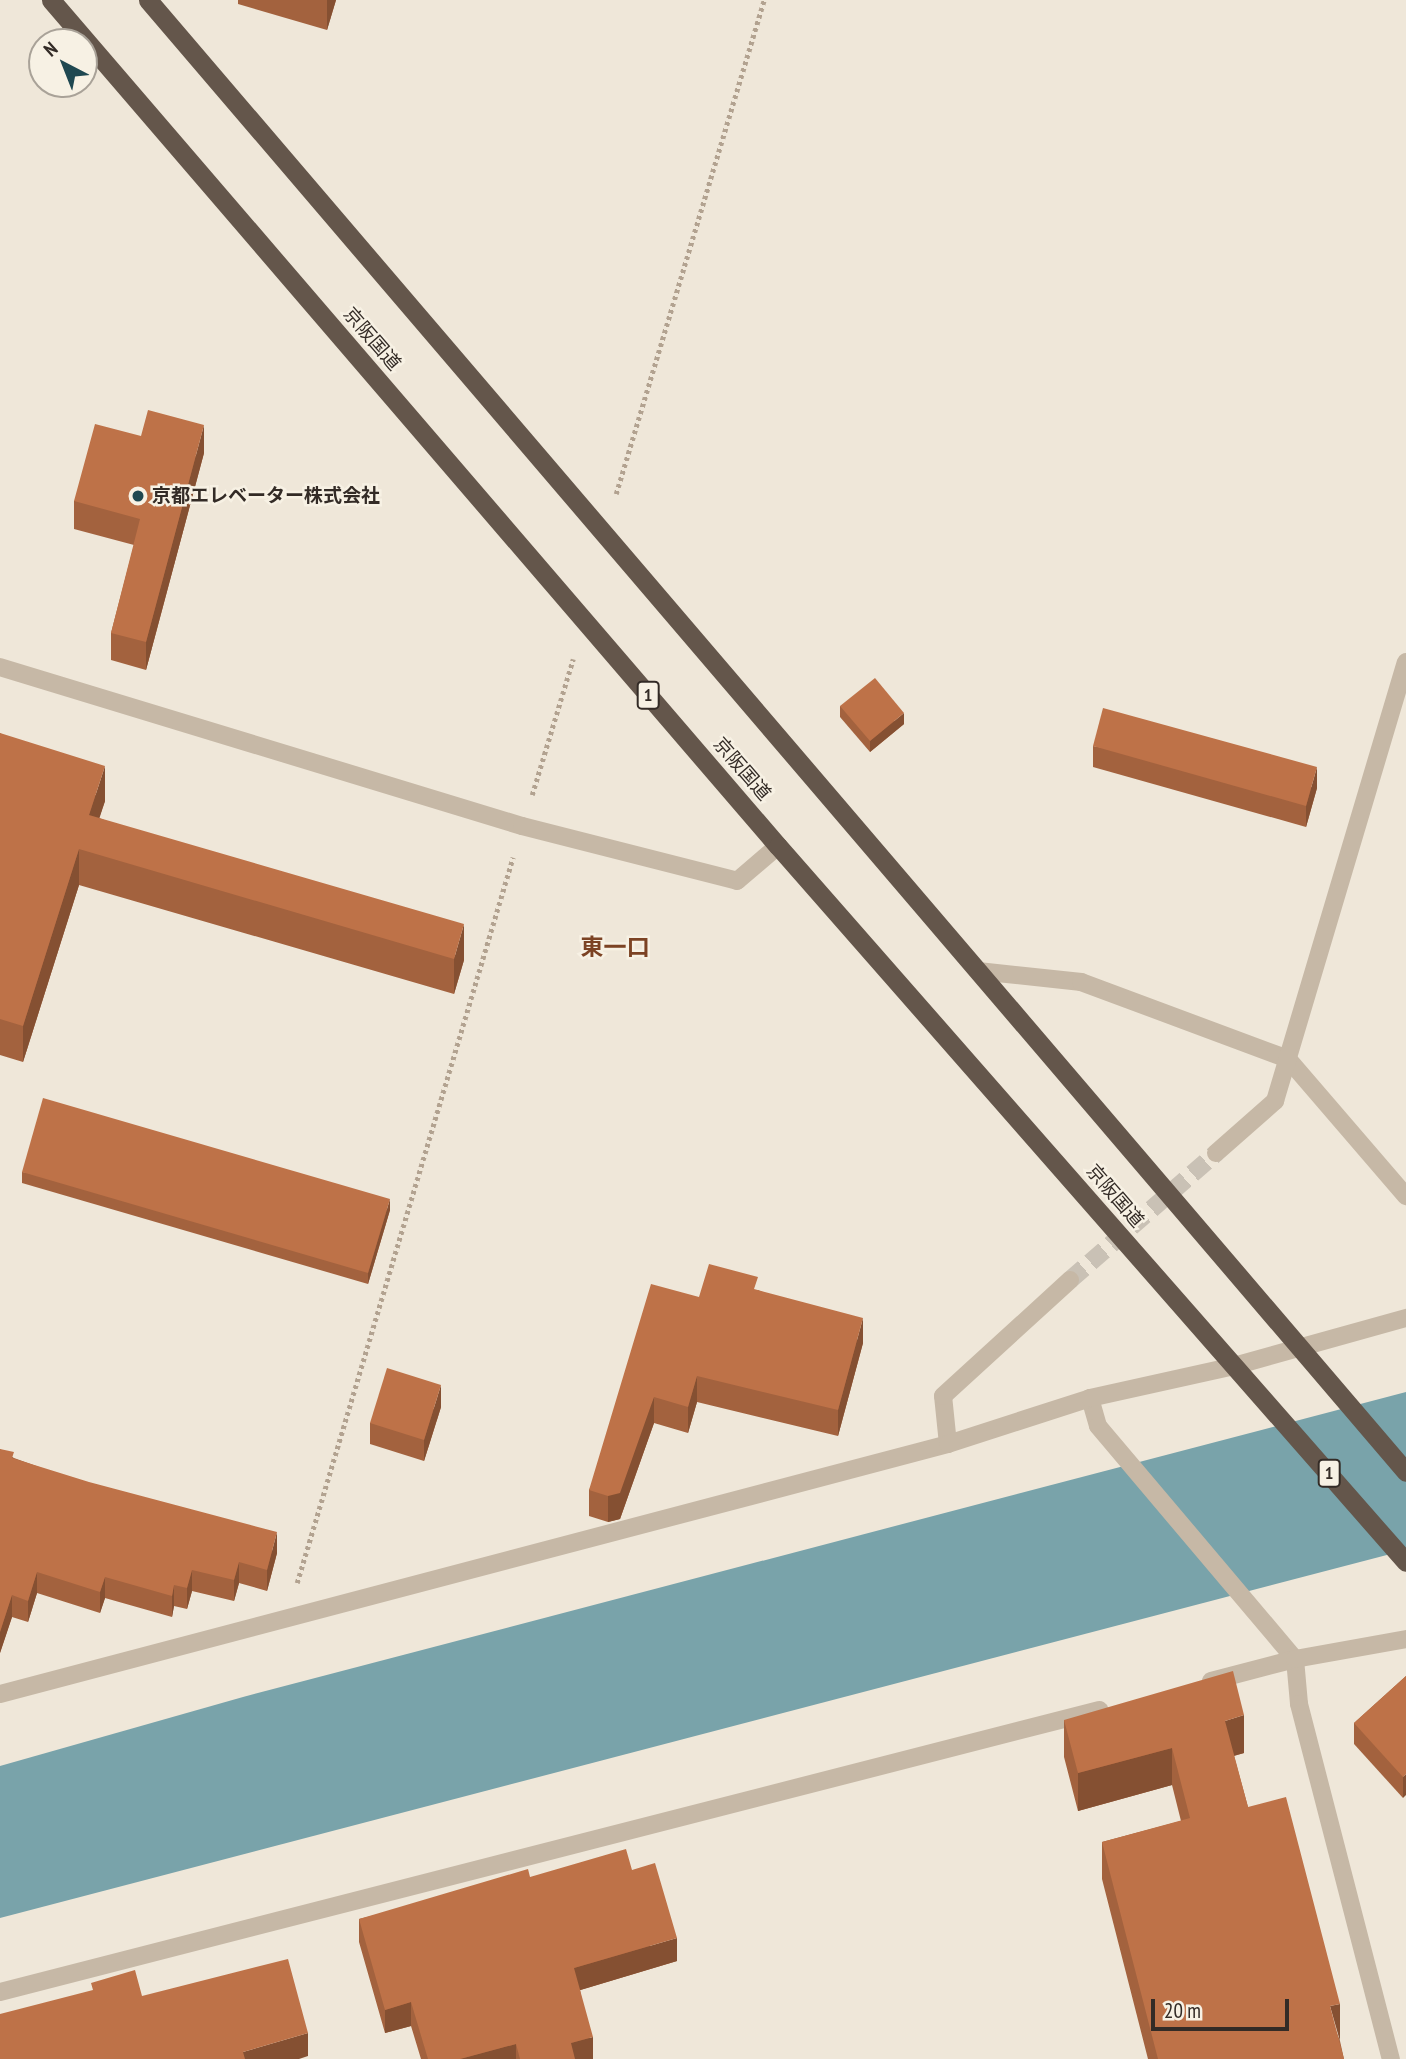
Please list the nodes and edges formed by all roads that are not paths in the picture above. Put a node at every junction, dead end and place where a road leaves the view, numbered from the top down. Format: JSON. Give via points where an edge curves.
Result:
{"nodes":[{"id":1,"x":51,"y":0,"type":"edge"},
{"id":2,"x":148,"y":0,"type":"edge"},
{"id":3,"x":1406,"y":662,"type":"edge"},
{"id":4,"x":0,"y":667,"type":"edge"},
{"id":5,"x":778,"y":846,"type":"junction"},
{"id":6,"x":978,"y":971,"type":"junction"},
{"id":7,"x":1288,"y":1059,"type":"junction"},
{"id":8,"x":1216,"y":1153,"type":"tunnel mouth"},
{"id":9,"x":1406,"y":1196,"type":"edge"},
{"id":10,"x":1070,"y":1280,"type":"tunnel mouth"},
{"id":11,"x":1406,"y":1318,"type":"edge"},
{"id":12,"x":1299,"y":1348,"type":"junction"},
{"id":13,"x":1234,"y":1366,"type":"junction"},
{"id":14,"x":1090,"y":1398,"type":"junction"},
{"id":15,"x":948,"y":1444,"type":"junction"},
{"id":16,"x":1406,"y":1472,"type":"edge"},
{"id":17,"x":1406,"y":1562,"type":"edge"},
{"id":18,"x":1406,"y":1639,"type":"edge"},
{"id":19,"x":1295,"y":1659,"type":"junction"},
{"id":20,"x":1193,"y":1686,"type":"edge"},
{"id":21,"x":0,"y":1694,"type":"edge"},
{"id":22,"x":1116,"y":1706,"type":"edge"},
{"id":23,"x":0,"y":1992,"type":"edge"},
{"id":24,"x":1391,"y":2059,"type":"edge"}],
"edges":[{"from":1,"to":5,"type":"highway","name":"京阪国道","number":"1"},
{"from":2,"to":6,"type":"highway"},
{"from":3,"to":7,"type":"street"},
{"from":4,"to":5,"type":"street","via":[[522,826],[737,881]]},
{"from":5,"to":13,"type":"highway","name":"京阪国道","number":"1"},
{"from":6,"to":7,"type":"street","via":[[1081,982]]},
{"from":6,"to":12,"type":"highway"},
{"from":7,"to":8,"type":"street","via":[[1275,1101]]},
{"from":7,"to":9,"type":"street"},
{"from":10,"to":15,"type":"street","via":[[943,1396]]},
{"from":11,"to":12,"type":"street"},
{"from":12,"to":13,"type":"street"},
{"from":12,"to":16,"type":"highway"},
{"from":13,"to":14,"type":"street"},
{"from":13,"to":17,"type":"highway","name":"京阪国道","number":"1"},
{"from":14,"to":15,"type":"street"},
{"from":14,"to":19,"type":"street","via":[[1098,1426]]},
{"from":15,"to":21,"type":"street"},
{"from":18,"to":19,"type":"street"},
{"from":19,"to":20,"type":"street"},
{"from":19,"to":24,"type":"street","via":[[1299,1703]]},
{"from":22,"to":23,"type":"street"}]}
